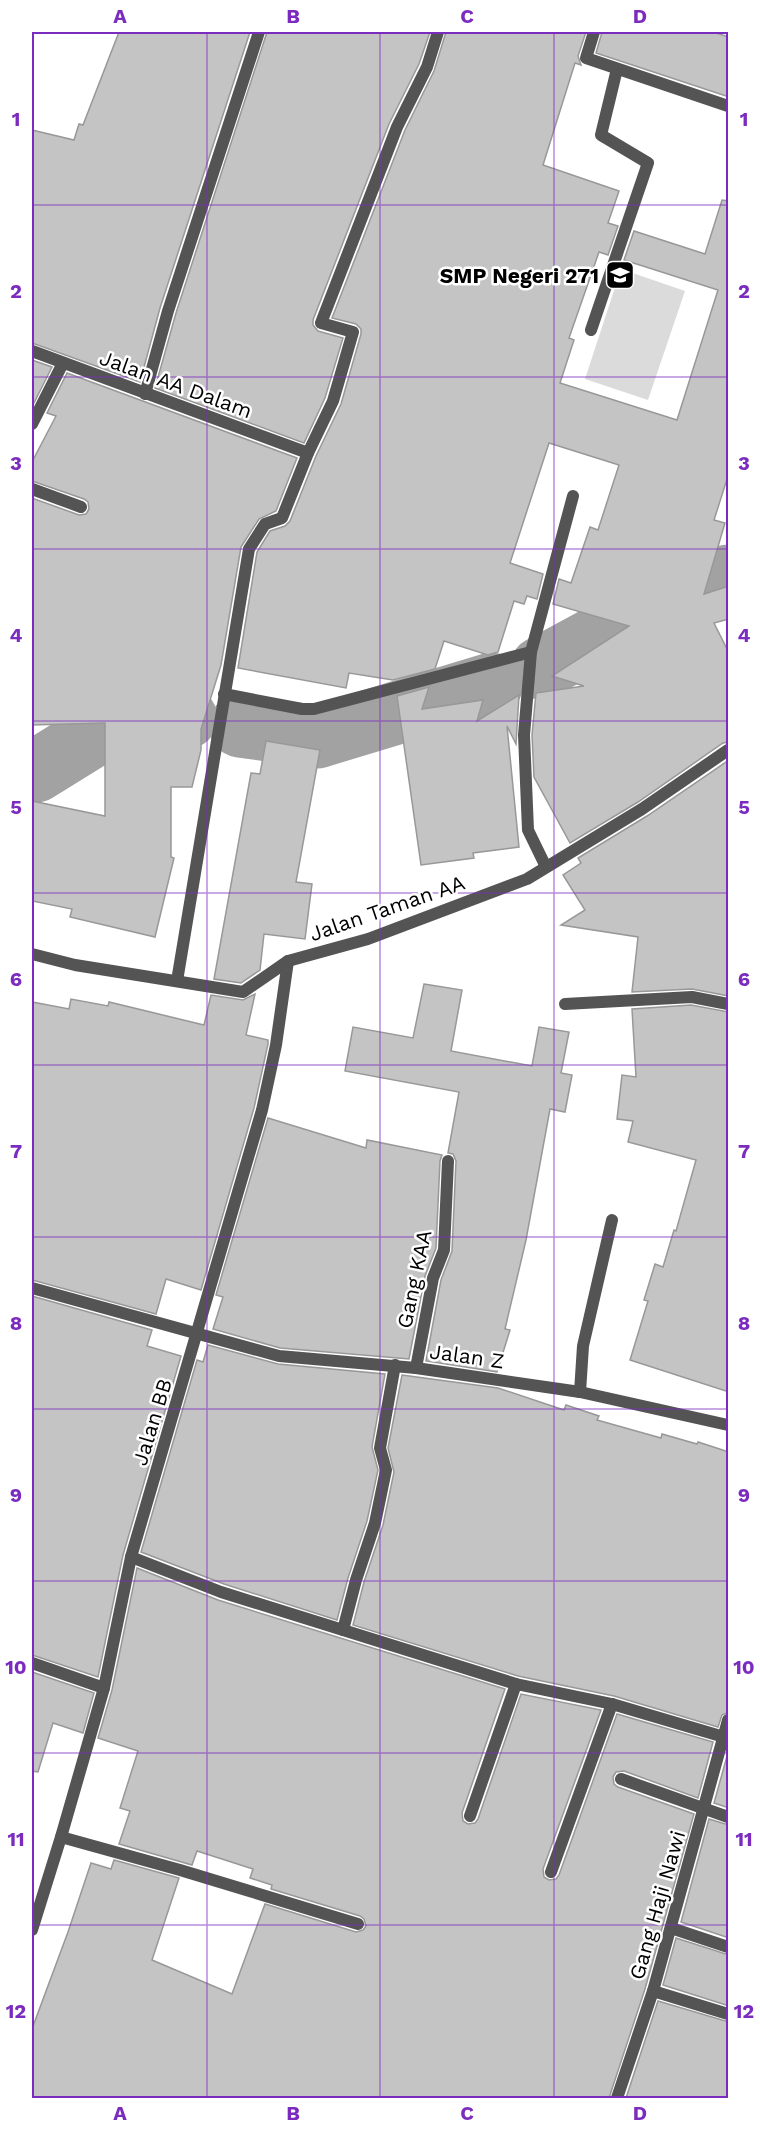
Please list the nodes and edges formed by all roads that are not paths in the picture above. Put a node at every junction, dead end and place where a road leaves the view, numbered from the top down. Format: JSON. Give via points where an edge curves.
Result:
{"nodes":[{"id":1,"x":259,"y":32,"type":"edge"},
{"id":2,"x":438,"y":32,"type":"edge"},
{"id":3,"x":594,"y":32,"type":"edge"},
{"id":4,"x":617,"y":69,"type":"junction"},
{"id":5,"x":729,"y":106,"type":"edge"},
{"id":6,"x":591,"y":330,"type":"dead end"},
{"id":7,"x":32,"y":351,"type":"edge"},
{"id":8,"x":63,"y":363,"type":"junction"},
{"id":9,"x":145,"y":394,"type":"junction"},
{"id":10,"x":32,"y":424,"type":"edge"},
{"id":11,"x":308,"y":453,"type":"junction"},
{"id":12,"x":32,"y":489,"type":"edge"},
{"id":13,"x":573,"y":496,"type":"dead end"},
{"id":14,"x":81,"y":507,"type":"dead end"},
{"id":15,"x":531,"y":652,"type":"junction"},
{"id":16,"x":224,"y":694,"type":"junction"},
{"id":17,"x":729,"y":750,"type":"edge"},
{"id":18,"x":546,"y":867,"type":"junction"},
{"id":19,"x":32,"y":954,"type":"edge"},
{"id":20,"x":288,"y":961,"type":"junction"},
{"id":21,"x":177,"y":981,"type":"junction"},
{"id":22,"x":565,"y":1004,"type":"dead end"},
{"id":23,"x":729,"y":1004,"type":"edge"},
{"id":24,"x":448,"y":1161,"type":"dead end"},
{"id":25,"x":612,"y":1220,"type":"dead end"},
{"id":26,"x":32,"y":1288,"type":"edge"},
{"id":27,"x":198,"y":1335,"type":"junction"},
{"id":28,"x":395,"y":1365,"type":"junction"},
{"id":29,"x":416,"y":1368,"type":"junction"},
{"id":30,"x":580,"y":1392,"type":"junction"},
{"id":31,"x":729,"y":1425,"type":"edge"},
{"id":32,"x":131,"y":1557,"type":"junction"},
{"id":33,"x":343,"y":1630,"type":"junction"},
{"id":34,"x":32,"y":1663,"type":"edge"},
{"id":35,"x":516,"y":1684,"type":"junction"},
{"id":36,"x":104,"y":1688,"type":"junction"},
{"id":37,"x":612,"y":1704,"type":"junction"},
{"id":38,"x":729,"y":1720,"type":"edge"},
{"id":39,"x":724,"y":1737,"type":"junction"},
{"id":40,"x":621,"y":1779,"type":"dead end"},
{"id":41,"x":704,"y":1809,"type":"junction"},
{"id":42,"x":470,"y":1816,"type":"dead end"},
{"id":43,"x":729,"y":1817,"type":"edge"},
{"id":44,"x":61,"y":1836,"type":"junction"},
{"id":45,"x":551,"y":1872,"type":"dead end"},
{"id":46,"x":358,"y":1924,"type":"dead end"},
{"id":47,"x":671,"y":1928,"type":"junction"},
{"id":48,"x":32,"y":1930,"type":"edge"},
{"id":49,"x":729,"y":1947,"type":"edge"},
{"id":50,"x":653,"y":1991,"type":"junction"},
{"id":51,"x":729,"y":2014,"type":"edge"},
{"id":52,"x":617,"y":2098,"type":"edge"}],
"edges":[{"from":1,"to":9,"type":"street","via":[[168,310]]},
{"from":2,"to":11,"type":"street","via":[[321,323],[353,332],[333,401]]},
{"from":3,"to":4,"type":"street","via":[[586,58]]},
{"from":4,"to":5,"type":"street"},
{"from":4,"to":6,"type":"street","via":[[601,135],[648,164]]},
{"from":7,"to":8,"type":"street","name":"Jalan AA Dalam"},
{"from":8,"to":9,"type":"street","name":"Jalan AA Dalam"},
{"from":8,"to":10,"type":"street"},
{"from":9,"to":11,"type":"street","name":"Jalan AA Dalam"},
{"from":11,"to":16,"type":"street","via":[[282,518],[265,524],[249,549]]},
{"from":12,"to":14,"type":"street"},
{"from":13,"to":15,"type":"street"},
{"from":15,"to":16,"type":"street","via":[[314,709]]},
{"from":15,"to":18,"type":"street","via":[[524,735],[528,830]]},
{"from":16,"to":21,"type":"street"},
{"from":17,"to":18,"type":"street","name":"Jalan Taman AA"},
{"from":18,"to":20,"type":"street","name":"Jalan Taman AA","via":[[526,879],[368,939]]},
{"from":19,"to":21,"type":"street","name":"Jalan Taman AA"},
{"from":20,"to":21,"type":"street","name":"Jalan Taman AA","via":[[243,992]]},
{"from":20,"to":27,"type":"street","name":"Jalan BB","via":[[262,1110]]},
{"from":22,"to":23,"type":"street","via":[[692,997]]},
{"from":24,"to":29,"type":"street","name":"Gang KAA","via":[[444,1250],[433,1278]]},
{"from":25,"to":30,"type":"street","via":[[583,1346]]},
{"from":26,"to":27,"type":"street"},
{"from":27,"to":28,"type":"street","name":"Jalan Z","via":[[279,1356]]},
{"from":27,"to":32,"type":"street","name":"Jalan BB"},
{"from":28,"to":29,"type":"street","name":"Jalan Z"},
{"from":28,"to":33,"type":"street","via":[[380,1448],[387,1470]]},
{"from":29,"to":30,"type":"street","name":"Jalan Z"},
{"from":30,"to":31,"type":"street","name":"Jalan Z"},
{"from":32,"to":33,"type":"street","via":[[221,1592]]},
{"from":32,"to":36,"type":"street","name":"Jalan BB"},
{"from":33,"to":35,"type":"street"},
{"from":34,"to":36,"type":"street"},
{"from":35,"to":37,"type":"street"},
{"from":35,"to":42,"type":"street"},
{"from":36,"to":44,"type":"street","name":"Jalan BB"},
{"from":37,"to":39,"type":"street"},
{"from":37,"to":45,"type":"street"},
{"from":38,"to":39,"type":"street","name":"Gang Haji Nawi"},
{"from":39,"to":41,"type":"street","name":"Gang Haji Nawi"},
{"from":40,"to":41,"type":"street"},
{"from":41,"to":43,"type":"street"},
{"from":41,"to":47,"type":"street","name":"Gang Haji Nawi"},
{"from":44,"to":46,"type":"street"},
{"from":44,"to":48,"type":"street","name":"Jalan BB"},
{"from":47,"to":49,"type":"street"},
{"from":47,"to":50,"type":"street","name":"Gang Haji Nawi"},
{"from":50,"to":51,"type":"street"},
{"from":50,"to":52,"type":"street","name":"Gang Haji Nawi"}]}
